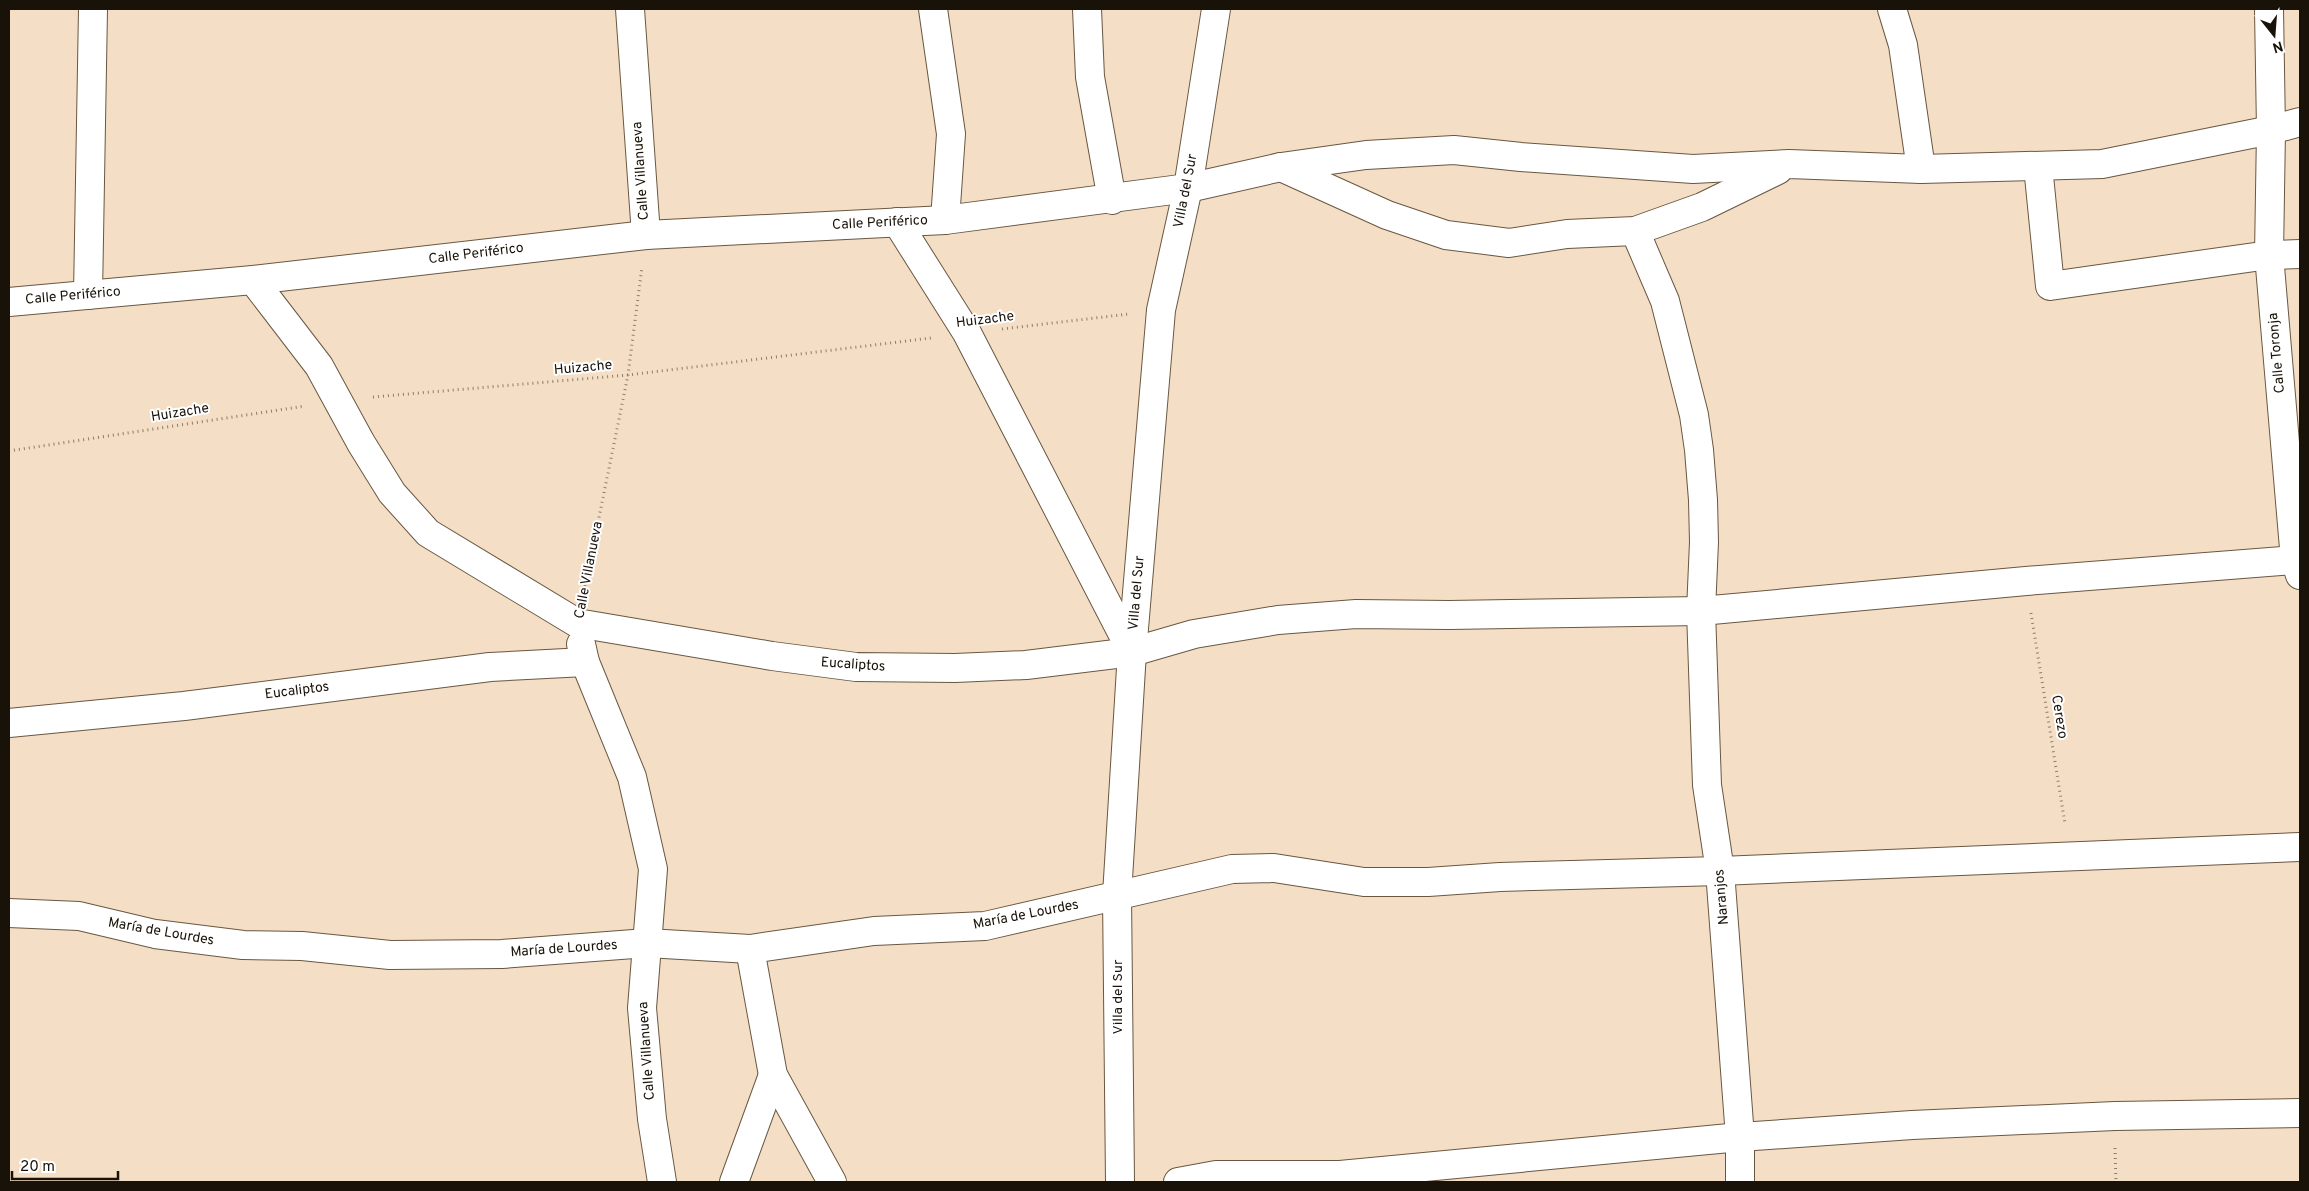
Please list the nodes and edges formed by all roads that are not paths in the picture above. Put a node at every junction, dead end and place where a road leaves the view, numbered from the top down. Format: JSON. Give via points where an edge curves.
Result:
{"nodes":[{"id":1,"x":93,"y":9,"type":"edge"},
{"id":2,"x":630,"y":9,"type":"edge"},
{"id":3,"x":933,"y":9,"type":"edge"},
{"id":4,"x":1087,"y":9,"type":"edge"},
{"id":5,"x":1216,"y":9,"type":"edge"},
{"id":6,"x":1892,"y":9,"type":"edge"},
{"id":7,"x":2269,"y":9,"type":"edge"},
{"id":8,"x":2300,"y":122,"type":"edge"},
{"id":9,"x":2271,"y":130,"type":"junction"},
{"id":10,"x":1789,"y":164,"type":"junction"},
{"id":11,"x":2038,"y":166,"type":"junction"},
{"id":12,"x":1281,"y":167,"type":"junction"},
{"id":13,"x":1921,"y":169,"type":"junction"},
{"id":14,"x":1188,"y":188,"type":"junction"},
{"id":15,"x":1112,"y":200,"type":"junction"},
{"id":16,"x":945,"y":220,"type":"junction"},
{"id":17,"x":897,"y":222,"type":"junction"},
{"id":18,"x":1635,"y":231,"type":"junction"},
{"id":19,"x":646,"y":234,"type":"junction"},
{"id":20,"x":2300,"y":254,"type":"edge"},
{"id":21,"x":2269,"y":255,"type":"junction"},
{"id":22,"x":253,"y":280,"type":"junction"},
{"id":23,"x":88,"y":294,"type":"junction"},
{"id":24,"x":9,"y":302,"type":"edge"},
{"id":25,"x":2298,"y":568,"type":"edge"},
{"id":26,"x":1701,"y":611,"type":"junction"},
{"id":27,"x":577,"y":623,"type":"junction"},
{"id":28,"x":1132,"y":652,"type":"junction"},
{"id":29,"x":585,"y":662,"type":"junction"},
{"id":30,"x":9,"y":723,"type":"edge"},
{"id":31,"x":2300,"y":847,"type":"edge"},
{"id":32,"x":1720,"y":871,"type":"junction"},
{"id":33,"x":1117,"y":895,"type":"junction"},
{"id":34,"x":9,"y":913,"type":"edge"},
{"id":35,"x":647,"y":944,"type":"junction"},
{"id":36,"x":750,"y":949,"type":"junction"},
{"id":37,"x":773,"y":1075,"type":"junction"},
{"id":38,"x":2300,"y":1113,"type":"edge"},
{"id":39,"x":1740,"y":1137,"type":"junction"},
{"id":40,"x":662,"y":1182,"type":"edge"},
{"id":41,"x":734,"y":1182,"type":"edge"},
{"id":42,"x":832,"y":1182,"type":"edge"},
{"id":43,"x":1120,"y":1182,"type":"edge"},
{"id":44,"x":1178,"y":1182,"type":"edge"},
{"id":45,"x":1740,"y":1182,"type":"edge"}],
"edges":[{"from":1,"to":23,"type":"street"},
{"from":2,"to":19,"type":"street","name":"Calle Villanueva"},
{"from":3,"to":16,"type":"street","via":[[951,134]]},
{"from":4,"to":15,"type":"street","via":[[1090,77]]},
{"from":5,"to":14,"type":"street","name":"Villa del Sur"},
{"from":6,"to":13,"type":"street","via":[[1903,45]]},
{"from":7,"to":9,"type":"street","name":"Calle Toronja"},
{"from":8,"to":9,"type":"street","name":"Calle Periférico"},
{"from":9,"to":11,"type":"street","name":"Calle Periférico","via":[[2102,164]]},
{"from":9,"to":21,"type":"street","name":"Calle Toronja"},
{"from":10,"to":12,"type":"street","name":"Calle Periférico","via":[[1693,169],[1454,150],[1366,156]]},
{"from":10,"to":13,"type":"street","name":"Calle Periférico"},
{"from":10,"to":18,"type":"street","via":[[1702,207]]},
{"from":11,"to":13,"type":"street","name":"Calle Periférico"},
{"from":11,"to":21,"type":"street","via":[[2050,286]]},
{"from":12,"to":14,"type":"street","name":"Calle Periférico"},
{"from":12,"to":18,"type":"street","via":[[1387,215],[1446,235],[1509,243],[1567,234]]},
{"from":14,"to":15,"type":"street","name":"Calle Periférico"},
{"from":14,"to":28,"type":"street","name":"Villa del Sur","via":[[1161,310]]},
{"from":15,"to":16,"type":"street","name":"Calle Periférico"},
{"from":16,"to":17,"type":"street","name":"Calle Periférico"},
{"from":17,"to":19,"type":"street","name":"Calle Periférico"},
{"from":17,"to":28,"type":"street","via":[[967,333]]},
{"from":18,"to":26,"type":"street","name":"Naranjos","via":[[1665,301],[1694,415],[1703,500]]},
{"from":19,"to":22,"type":"street","name":"Calle Periférico"},
{"from":20,"to":21,"type":"street"},
{"from":21,"to":25,"type":"street","name":"Calle Toronja"},
{"from":22,"to":23,"type":"street","name":"Calle Periférico"},
{"from":22,"to":27,"type":"street","via":[[319,366],[392,493],[428,533]]},
{"from":23,"to":24,"type":"street","name":"Calle Periférico"},
{"from":25,"to":26,"type":"street","name":"Eucaliptos","via":[[2026,581]]},
{"from":26,"to":28,"type":"street","name":"Eucaliptos","via":[[1356,614],[1278,620],[1194,634]]},
{"from":26,"to":32,"type":"street","name":"Naranjos","via":[[1707,785]]},
{"from":27,"to":28,"type":"street","name":"Eucaliptos","via":[[856,668],[1026,665]]},
{"from":27,"to":29,"type":"street","name":"Calle Villanueva"},
{"from":28,"to":33,"type":"street","name":"Villa del Sur"},
{"from":29,"to":30,"type":"street","name":"Eucaliptos","via":[[490,667],[184,706]]},
{"from":29,"to":35,"type":"street","name":"Calle Villanueva","via":[[632,777],[653,869]]},
{"from":31,"to":32,"type":"street","name":"María de Lourdes"},
{"from":32,"to":33,"type":"street","name":"María de Lourdes","via":[[1364,882],[1274,868],[1232,869]]},
{"from":32,"to":39,"type":"street","name":"Naranjos"},
{"from":33,"to":36,"type":"street","name":"María de Lourdes","via":[[985,926],[874,931]]},
{"from":33,"to":43,"type":"street","name":"Villa del Sur"},
{"from":34,"to":35,"type":"street","name":"María de Lourdes","via":[[79,916],[155,934],[243,945],[302,946],[390,954],[502,954]]},
{"from":35,"to":36,"type":"street","name":"María de Lourdes"},
{"from":35,"to":40,"type":"street","name":"Calle Villanueva","via":[[642,1008],[652,1119]]},
{"from":36,"to":37,"type":"street"},
{"from":37,"to":41,"type":"street"},
{"from":37,"to":42,"type":"street"},
{"from":38,"to":39,"type":"street","via":[[2115,1116]]},
{"from":39,"to":44,"type":"street","via":[[1340,1175],[1216,1175]]},
{"from":39,"to":45,"type":"street","name":"Naranjos"}]}
